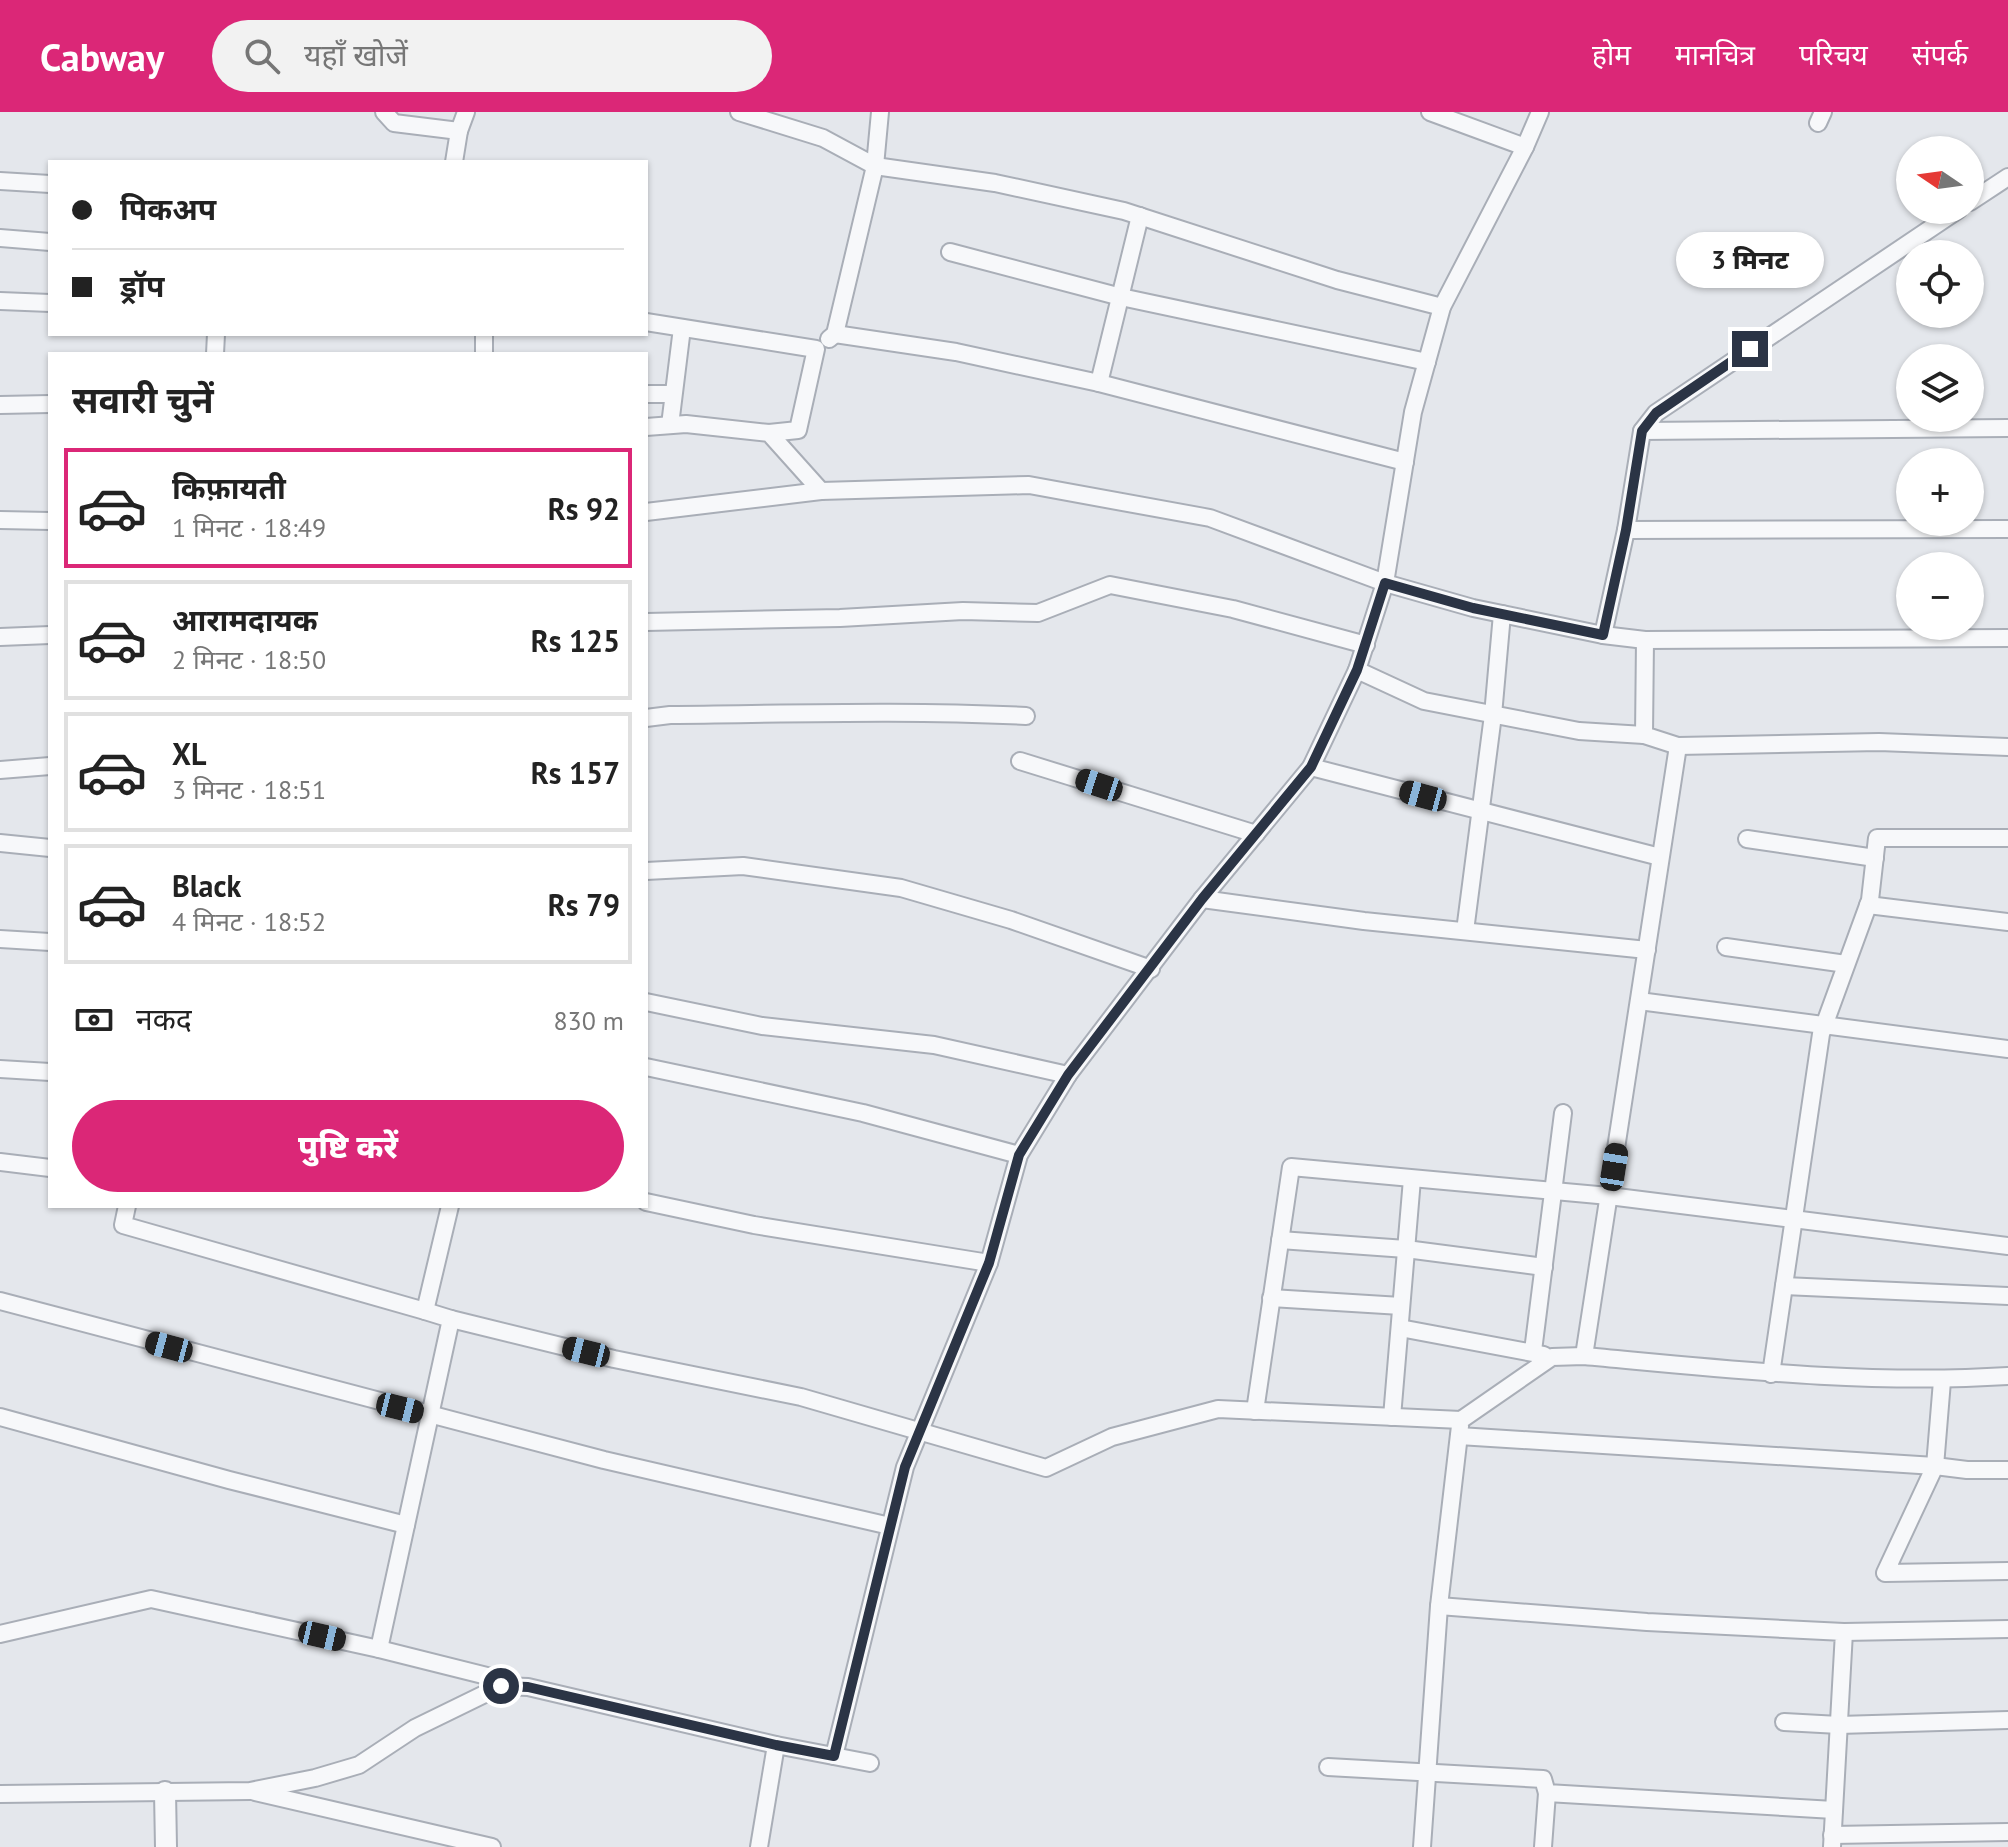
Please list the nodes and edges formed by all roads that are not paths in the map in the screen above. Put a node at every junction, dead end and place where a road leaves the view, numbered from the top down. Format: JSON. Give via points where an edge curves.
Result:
{"nodes":[{"id":1,"x":384,"y":112,"type":"edge"},
{"id":2,"x":466,"y":112,"type":"edge"},
{"id":3,"x":739,"y":112,"type":"edge"},
{"id":4,"x":880,"y":112,"type":"edge"},
{"id":5,"x":1430,"y":112,"type":"edge"},
{"id":6,"x":1540,"y":112,"type":"edge"},
{"id":7,"x":459,"y":131,"type":"junction"},
{"id":8,"x":1525,"y":147,"type":"junction"},
{"id":9,"x":454,"y":160,"type":"edge"},
{"id":10,"x":875,"y":166,"type":"junction"},
{"id":11,"x":2008,"y":177,"type":"edge"},
{"id":12,"x":0,"y":181,"type":"edge"},
{"id":13,"x":48,"y":184,"type":"edge"},
{"id":14,"x":1984,"y":193,"type":"edge"},
{"id":15,"x":1140,"y":216,"type":"junction"},
{"id":16,"x":1937,"y":224,"type":"edge"},
{"id":17,"x":0,"y":238,"type":"edge"},
{"id":18,"x":48,"y":242,"type":"edge"},
{"id":19,"x":950,"y":252,"type":"dead end"},
{"id":20,"x":1121,"y":297,"type":"junction"},
{"id":21,"x":0,"y":301,"type":"edge"},
{"id":22,"x":48,"y":303,"type":"edge"},
{"id":23,"x":1442,"y":307,"type":"junction"},
{"id":24,"x":648,"y":322,"type":"edge"},
{"id":25,"x":682,"y":328,"type":"junction"},
{"id":26,"x":835,"y":334,"type":"junction"},
{"id":27,"x":816,"y":349,"type":"junction"},
{"id":28,"x":1427,"y":362,"type":"junction"},
{"id":29,"x":1099,"y":383,"type":"junction"},
{"id":30,"x":648,"y":394,"type":"edge"},
{"id":31,"x":673,"y":394,"type":"junction"},
{"id":32,"x":48,"y":404,"type":"edge"},
{"id":33,"x":0,"y":405,"type":"edge"},
{"id":34,"x":670,"y":425,"type":"junction"},
{"id":35,"x":648,"y":427,"type":"edge"},
{"id":36,"x":2008,"y":428,"type":"edge"},
{"id":37,"x":1642,"y":431,"type":"junction"},
{"id":38,"x":769,"y":433,"type":"junction"},
{"id":39,"x":1405,"y":462,"type":"junction"},
{"id":40,"x":821,"y":491,"type":"junction"},
{"id":41,"x":648,"y":512,"type":"edge"},
{"id":42,"x":0,"y":520,"type":"edge"},
{"id":43,"x":48,"y":521,"type":"edge"},
{"id":44,"x":2008,"y":529,"type":"edge"},
{"id":45,"x":1626,"y":530,"type":"junction"},
{"id":46,"x":1385,"y":583,"type":"junction"},
{"id":47,"x":1502,"y":614,"type":"junction"},
{"id":48,"x":648,"y":622,"type":"edge"},
{"id":49,"x":48,"y":635,"type":"edge"},
{"id":50,"x":1603,"y":635,"type":"junction"},
{"id":51,"x":0,"y":637,"type":"edge"},
{"id":52,"x":2008,"y":638,"type":"edge"},
{"id":53,"x":1645,"y":640,"type":"junction"},
{"id":54,"x":1366,"y":645,"type":"junction"},
{"id":55,"x":1357,"y":670,"type":"junction"},
{"id":56,"x":1493,"y":715,"type":"junction"},
{"id":57,"x":1026,"y":716,"type":"dead end"},
{"id":58,"x":648,"y":718,"type":"edge"},
{"id":59,"x":1644,"y":735,"type":"junction"},
{"id":60,"x":1678,"y":746,"type":"junction"},
{"id":61,"x":2008,"y":747,"type":"edge"},
{"id":62,"x":1020,"y":761,"type":"dead end"},
{"id":63,"x":48,"y":766,"type":"edge"},
{"id":64,"x":1311,"y":767,"type":"junction"},
{"id":65,"x":0,"y":770,"type":"edge"},
{"id":66,"x":1480,"y":811,"type":"junction"},
{"id":67,"x":1256,"y":834,"type":"junction"},
{"id":68,"x":2008,"y":838,"type":"edge"},
{"id":69,"x":1747,"y":839,"type":"dead end"},
{"id":70,"x":0,"y":843,"type":"edge"},
{"id":71,"x":48,"y":848,"type":"edge"},
{"id":72,"x":1660,"y":857,"type":"junction"},
{"id":73,"x":1875,"y":858,"type":"junction"},
{"id":74,"x":648,"y":871,"type":"edge"},
{"id":75,"x":1202,"y":899,"type":"junction"},
{"id":76,"x":1868,"y":905,"type":"junction"},
{"id":77,"x":2008,"y":922,"type":"edge"},
{"id":78,"x":1465,"y":931,"type":"junction"},
{"id":79,"x":0,"y":939,"type":"edge"},
{"id":80,"x":48,"y":942,"type":"edge"},
{"id":81,"x":1726,"y":947,"type":"dead end"},
{"id":82,"x":1647,"y":950,"type":"junction"},
{"id":83,"x":1846,"y":964,"type":"junction"},
{"id":84,"x":1151,"y":969,"type":"junction"},
{"id":85,"x":1639,"y":1001,"type":"junction"},
{"id":86,"x":648,"y":1002,"type":"edge"},
{"id":87,"x":1824,"y":1026,"type":"junction"},
{"id":88,"x":2008,"y":1049,"type":"edge"},
{"id":89,"x":648,"y":1067,"type":"edge"},
{"id":90,"x":0,"y":1069,"type":"edge"},
{"id":91,"x":48,"y":1072,"type":"edge"},
{"id":92,"x":1068,"y":1075,"type":"junction"},
{"id":93,"x":1563,"y":1113,"type":"dead end"},
{"id":94,"x":1019,"y":1155,"type":"junction"},
{"id":95,"x":0,"y":1162,"type":"edge"},
{"id":96,"x":48,"y":1168,"type":"edge"},
{"id":97,"x":1412,"y":1179,"type":"junction"},
{"id":98,"x":1554,"y":1191,"type":"junction"},
{"id":99,"x":1609,"y":1196,"type":"junction"},
{"id":100,"x":648,"y":1202,"type":"edge"},
{"id":101,"x":127,"y":1208,"type":"edge"},
{"id":102,"x":450,"y":1208,"type":"edge"},
{"id":103,"x":1794,"y":1219,"type":"junction"},
{"id":104,"x":1280,"y":1240,"type":"junction"},
{"id":105,"x":2008,"y":1246,"type":"edge"},
{"id":106,"x":1406,"y":1249,"type":"junction"},
{"id":107,"x":989,"y":1263,"type":"junction"},
{"id":108,"x":1544,"y":1267,"type":"junction"},
{"id":109,"x":1784,"y":1286,"type":"junction"},
{"id":110,"x":2008,"y":1296,"type":"edge"},
{"id":111,"x":1271,"y":1298,"type":"junction"},
{"id":112,"x":0,"y":1301,"type":"edge"},
{"id":113,"x":1401,"y":1306,"type":"junction"},
{"id":114,"x":425,"y":1311,"type":"junction"},
{"id":115,"x":451,"y":1319,"type":"junction"},
{"id":116,"x":1400,"y":1328,"type":"junction"},
{"id":117,"x":1533,"y":1351,"type":"junction"},
{"id":118,"x":1584,"y":1356,"type":"junction"},
{"id":119,"x":1552,"y":1357,"type":"junction"},
{"id":120,"x":1771,"y":1374,"type":"junction"},
{"id":121,"x":2008,"y":1376,"type":"edge"},
{"id":122,"x":1942,"y":1381,"type":"junction"},
{"id":123,"x":1255,"y":1411,"type":"junction"},
{"id":124,"x":430,"y":1415,"type":"junction"},
{"id":125,"x":0,"y":1417,"type":"edge"},
{"id":126,"x":1392,"y":1417,"type":"junction"},
{"id":127,"x":1460,"y":1428,"type":"junction"},
{"id":128,"x":920,"y":1430,"type":"junction"},
{"id":129,"x":1935,"y":1466,"type":"junction"},
{"id":130,"x":2008,"y":1470,"type":"edge"},
{"id":131,"x":406,"y":1525,"type":"junction"},
{"id":132,"x":890,"y":1526,"type":"junction"},
{"id":133,"x":2008,"y":1571,"type":"edge"},
{"id":134,"x":1439,"y":1606,"type":"junction"},
{"id":135,"x":2008,"y":1629,"type":"edge"},
{"id":136,"x":1844,"y":1632,"type":"junction"},
{"id":137,"x":0,"y":1634,"type":"edge"},
{"id":138,"x":379,"y":1649,"type":"junction"},
{"id":139,"x":528,"y":1687,"type":"junction"},
{"id":140,"x":2008,"y":1720,"type":"edge"},
{"id":141,"x":1784,"y":1722,"type":"dead end"},
{"id":142,"x":1839,"y":1725,"type":"junction"},
{"id":143,"x":776,"y":1745,"type":"junction"},
{"id":144,"x":834,"y":1756,"type":"junction"},
{"id":145,"x":870,"y":1763,"type":"dead end"},
{"id":146,"x":1328,"y":1767,"type":"dead end"},
{"id":147,"x":1428,"y":1773,"type":"junction"},
{"id":148,"x":250,"y":1791,"type":"junction"},
{"id":149,"x":165,"y":1792,"type":"junction"},
{"id":150,"x":1547,"y":1793,"type":"junction"},
{"id":151,"x":0,"y":1794,"type":"edge"},
{"id":152,"x":1834,"y":1810,"type":"junction"},
{"id":153,"x":2008,"y":1832,"type":"edge"},
{"id":154,"x":1832,"y":1841,"type":"edge"},
{"id":155,"x":166,"y":1847,"type":"edge"},
{"id":156,"x":492,"y":1847,"type":"edge"},
{"id":157,"x":759,"y":1847,"type":"edge"},
{"id":158,"x":1422,"y":1847,"type":"edge"},
{"id":159,"x":1543,"y":1847,"type":"edge"}],
"edges":[{"from":1,"to":7,"type":"street","via":[[394,123]]},
{"from":2,"to":7,"type":"street"},
{"from":3,"to":10,"type":"street","via":[[823,138]]},
{"from":4,"to":10,"type":"street"},
{"from":5,"to":8,"type":"street"},
{"from":6,"to":8,"type":"street"},
{"from":7,"to":9,"type":"street"},
{"from":8,"to":23,"type":"street"},
{"from":10,"to":15,"type":"street","via":[[995,183]]},
{"from":10,"to":26,"type":"street"},
{"from":11,"to":14,"type":"street"},
{"from":12,"to":13,"type":"street"},
{"from":15,"to":20,"type":"street"},
{"from":15,"to":23,"type":"street","via":[[1337,280]]},
{"from":16,"to":37,"type":"street","via":[[1656,413]]},
{"from":17,"to":18,"type":"street"},
{"from":19,"to":20,"type":"street"},
{"from":20,"to":28,"type":"street"},
{"from":20,"to":29,"type":"street"},
{"from":21,"to":22,"type":"street"},
{"from":23,"to":28,"type":"street"},
{"from":24,"to":25,"type":"street"},
{"from":25,"to":27,"type":"street"},
{"from":25,"to":31,"type":"street"},
{"from":26,"to":27,"type":"street"},
{"from":26,"to":29,"type":"street","via":[[956,352]]},
{"from":27,"to":38,"type":"street","via":[[798,430]]},
{"from":28,"to":39,"type":"street"},
{"from":29,"to":39,"type":"street"},
{"from":30,"to":31,"type":"street"},
{"from":31,"to":34,"type":"street"},
{"from":32,"to":33,"type":"street"},
{"from":34,"to":35,"type":"street"},
{"from":34,"to":38,"type":"street"},
{"from":36,"to":37,"type":"street"},
{"from":37,"to":45,"type":"street"},
{"from":38,"to":40,"type":"street"},
{"from":39,"to":46,"type":"street"},
{"from":40,"to":41,"type":"street"},
{"from":40,"to":46,"type":"street","via":[[1029,485],[1210,518]]},
{"from":42,"to":43,"type":"street"},
{"from":44,"to":45,"type":"street"},
{"from":45,"to":50,"type":"street"},
{"from":46,"to":47,"type":"street"},
{"from":46,"to":54,"type":"street"},
{"from":47,"to":50,"type":"street"},
{"from":47,"to":56,"type":"street"},
{"from":48,"to":54,"type":"street","via":[[1038,613],[1110,585],[1233,609]]},
{"from":49,"to":51,"type":"street"},
{"from":50,"to":53,"type":"street"},
{"from":52,"to":53,"type":"street"},
{"from":53,"to":59,"type":"street"},
{"from":54,"to":55,"type":"street"},
{"from":55,"to":56,"type":"street","via":[[1424,701]]},
{"from":55,"to":64,"type":"street"},
{"from":56,"to":59,"type":"street","via":[[1579,731]]},
{"from":56,"to":66,"type":"street"},
{"from":57,"to":58,"type":"street"},
{"from":59,"to":60,"type":"street"},
{"from":60,"to":61,"type":"street","via":[[1879,742]]},
{"from":60,"to":72,"type":"street"},
{"from":62,"to":67,"type":"street"},
{"from":63,"to":65,"type":"street"},
{"from":64,"to":66,"type":"street"},
{"from":64,"to":67,"type":"street"},
{"from":66,"to":72,"type":"street"},
{"from":66,"to":78,"type":"street"},
{"from":67,"to":75,"type":"street"},
{"from":68,"to":73,"type":"street","via":[[1877,838]]},
{"from":69,"to":73,"type":"street"},
{"from":70,"to":71,"type":"street"},
{"from":72,"to":82,"type":"street"},
{"from":73,"to":76,"type":"street"},
{"from":74,"to":84,"type":"street","via":[[743,866],[901,888]]},
{"from":75,"to":78,"type":"street"},
{"from":75,"to":84,"type":"street"},
{"from":76,"to":77,"type":"street"},
{"from":76,"to":83,"type":"street"},
{"from":78,"to":82,"type":"street"},
{"from":79,"to":80,"type":"street"},
{"from":81,"to":83,"type":"street"},
{"from":82,"to":85,"type":"street"},
{"from":83,"to":87,"type":"street"},
{"from":84,"to":92,"type":"street"},
{"from":85,"to":87,"type":"street"},
{"from":85,"to":99,"type":"street"},
{"from":86,"to":92,"type":"street","via":[[762,1026],[934,1045]]},
{"from":87,"to":88,"type":"street"},
{"from":87,"to":103,"type":"street"},
{"from":89,"to":94,"type":"street","via":[[863,1113]]},
{"from":90,"to":91,"type":"street"},
{"from":92,"to":94,"type":"street"},
{"from":93,"to":98,"type":"street"},
{"from":94,"to":107,"type":"street"},
{"from":95,"to":96,"type":"street"},
{"from":97,"to":98,"type":"street"},
{"from":97,"to":104,"type":"street","via":[[1291,1167]]},
{"from":97,"to":106,"type":"street"},
{"from":98,"to":99,"type":"street"},
{"from":98,"to":108,"type":"street"},
{"from":99,"to":103,"type":"street"},
{"from":99,"to":118,"type":"street"},
{"from":100,"to":107,"type":"street"},
{"from":101,"to":114,"type":"street","via":[[123,1225]]},
{"from":102,"to":114,"type":"street"},
{"from":103,"to":105,"type":"street"},
{"from":103,"to":109,"type":"street"},
{"from":104,"to":106,"type":"street"},
{"from":104,"to":111,"type":"street"},
{"from":106,"to":108,"type":"street"},
{"from":106,"to":113,"type":"street"},
{"from":107,"to":128,"type":"street"},
{"from":108,"to":117,"type":"street"},
{"from":109,"to":110,"type":"street"},
{"from":109,"to":120,"type":"street"},
{"from":111,"to":113,"type":"street"},
{"from":111,"to":123,"type":"street"},
{"from":112,"to":124,"type":"street"},
{"from":113,"to":116,"type":"street"},
{"from":114,"to":115,"type":"street"},
{"from":115,"to":124,"type":"street"},
{"from":115,"to":128,"type":"street","via":[[801,1397]]},
{"from":116,"to":117,"type":"street"},
{"from":116,"to":126,"type":"street"},
{"from":117,"to":119,"type":"street"},
{"from":118,"to":119,"type":"street"},
{"from":118,"to":120,"type":"street"},
{"from":119,"to":127,"type":"street"},
{"from":120,"to":122,"type":"street"},
{"from":121,"to":122,"type":"street"},
{"from":122,"to":129,"type":"street"},
{"from":123,"to":126,"type":"street"},
{"from":123,"to":128,"type":"street","via":[[1218,1409],[1112,1437],[1046,1468]]},
{"from":124,"to":131,"type":"street"},
{"from":124,"to":132,"type":"street"},
{"from":125,"to":131,"type":"street"},
{"from":126,"to":127,"type":"street"},
{"from":127,"to":129,"type":"street"},
{"from":127,"to":134,"type":"street"},
{"from":128,"to":132,"type":"street"},
{"from":129,"to":130,"type":"street"},
{"from":129,"to":133,"type":"street","via":[[1885,1573]]},
{"from":131,"to":138,"type":"street"},
{"from":132,"to":144,"type":"street"},
{"from":134,"to":136,"type":"street"},
{"from":134,"to":147,"type":"street"},
{"from":135,"to":136,"type":"street"},
{"from":136,"to":142,"type":"street"},
{"from":137,"to":138,"type":"street","via":[[151,1599]]},
{"from":138,"to":139,"type":"street"},
{"from":139,"to":143,"type":"street"},
{"from":139,"to":148,"type":"street","via":[[501,1686],[415,1728],[359,1765]]},
{"from":140,"to":142,"type":"street"},
{"from":141,"to":142,"type":"street"},
{"from":142,"to":152,"type":"street"},
{"from":143,"to":144,"type":"street"},
{"from":143,"to":157,"type":"street"},
{"from":144,"to":145,"type":"street"},
{"from":146,"to":147,"type":"street"},
{"from":147,"to":150,"type":"street","via":[[1543,1779]]},
{"from":147,"to":158,"type":"street"},
{"from":148,"to":149,"type":"street"},
{"from":148,"to":156,"type":"street"},
{"from":149,"to":151,"type":"street"},
{"from":149,"to":155,"type":"street"},
{"from":150,"to":152,"type":"street"},
{"from":150,"to":159,"type":"street"},
{"from":152,"to":154,"type":"street"},
{"from":153,"to":154,"type":"street"}]}
